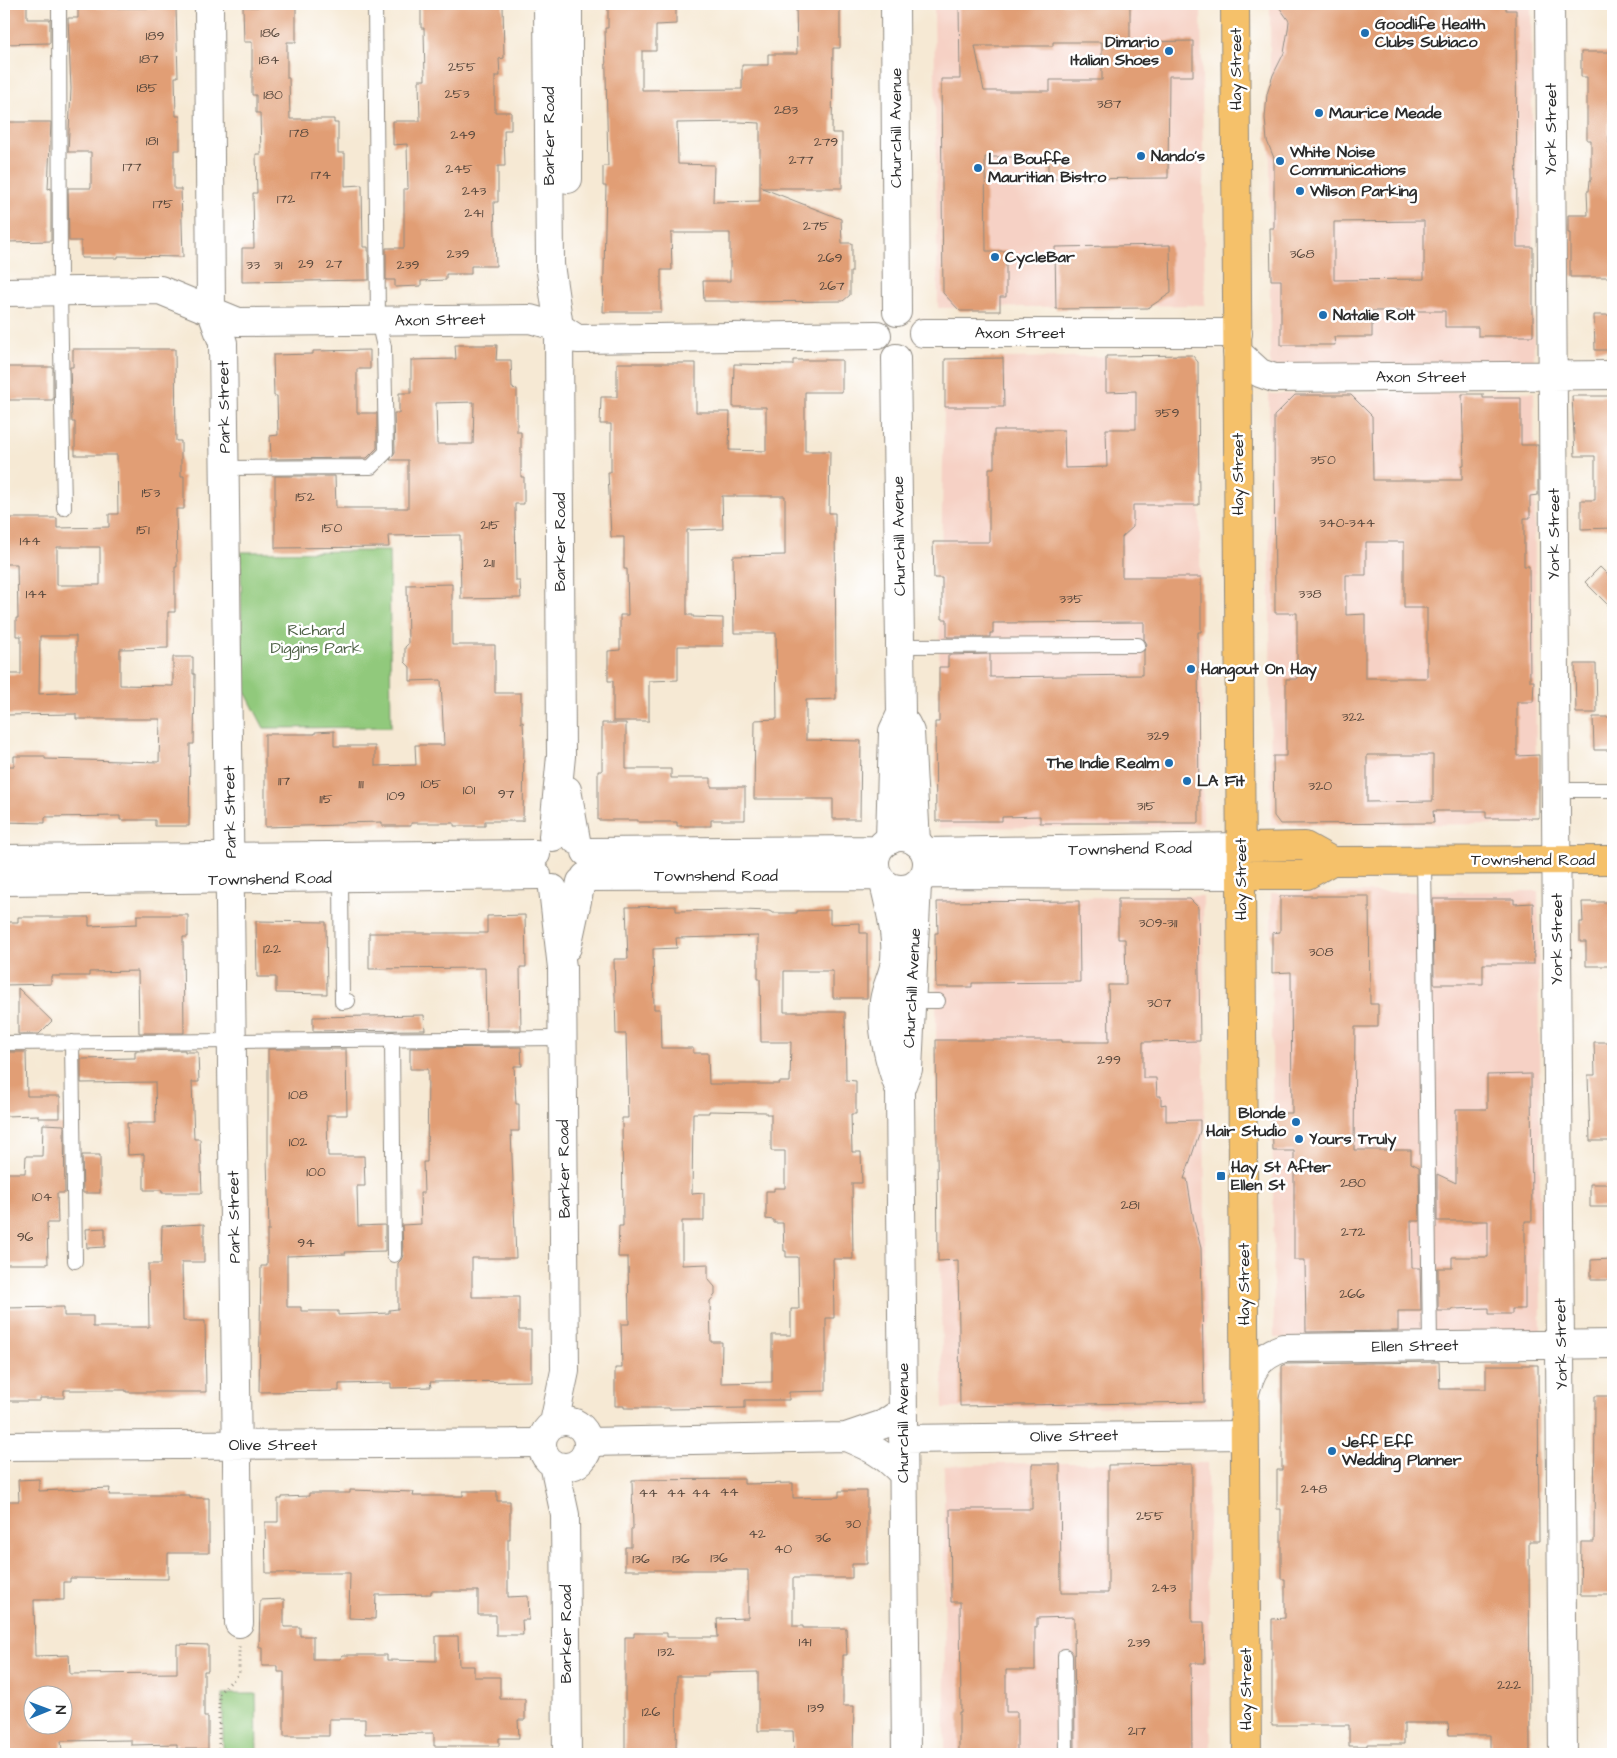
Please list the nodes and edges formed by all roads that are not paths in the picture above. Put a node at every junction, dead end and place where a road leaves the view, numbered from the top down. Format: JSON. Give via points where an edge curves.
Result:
{"nodes":[{"id":1,"x":59,"y":4,"type":"edge"},
{"id":2,"x":209,"y":4,"type":"edge"},
{"id":3,"x":375,"y":4,"type":"edge"},
{"id":4,"x":548,"y":4,"type":"edge"},
{"id":5,"x":568,"y":4,"type":"edge"},
{"id":6,"x":895,"y":4,"type":"edge"},
{"id":7,"x":1235,"y":4,"type":"edge"},
{"id":8,"x":1550,"y":4,"type":"edge"},
{"id":9,"x":4,"y":292,"type":"edge"},
{"id":10,"x":60,"y":292,"type":"junction"},
{"id":11,"x":211,"y":310,"type":"junction"},
{"id":12,"x":897,"y":312,"type":"junction"},
{"id":13,"x":378,"y":321,"type":"junction"},
{"id":14,"x":559,"y":327,"type":"junction"},
{"id":15,"x":923,"y":333,"type":"junction"},
{"id":16,"x":877,"y":335,"type":"junction"},
{"id":17,"x":1238,"y":342,"type":"junction"},
{"id":18,"x":896,"y":358,"type":"junction"},
{"id":19,"x":1553,"y":376,"type":"junction"},
{"id":20,"x":1613,"y":376,"type":"edge"},
{"id":21,"x":225,"y":468,"type":"junction"},
{"id":22,"x":64,"y":508,"type":"dead end"},
{"id":23,"x":1138,"y":645,"type":"dead end"},
{"id":24,"x":900,"y":646,"type":"junction"},
{"id":25,"x":1556,"y":790,"type":"junction"},
{"id":26,"x":1613,"y":790,"type":"edge"},
{"id":27,"x":1241,"y":847,"type":"junction"},
{"id":28,"x":4,"y":859,"type":"edge"},
{"id":29,"x":1424,"y":860,"type":"junction"},
{"id":30,"x":1557,"y":860,"type":"junction"},
{"id":31,"x":1613,"y":860,"type":"edge"},
{"id":32,"x":1332,"y":861,"type":"junction"},
{"id":33,"x":563,"y":863,"type":"junction"},
{"id":34,"x":902,"y":863,"type":"junction"},
{"id":35,"x":230,"y":869,"type":"junction"},
{"id":36,"x":1241,"y":874,"type":"junction"},
{"id":37,"x":340,"y":878,"type":"junction"},
{"id":38,"x":4,"y":881,"type":"edge"},
{"id":39,"x":348,"y":1001,"type":"dead end"},
{"id":40,"x":562,"y":1038,"type":"junction"},
{"id":41,"x":392,"y":1039,"type":"junction"},
{"id":42,"x":232,"y":1041,"type":"junction"},
{"id":43,"x":72,"y":1042,"type":"junction"},
{"id":44,"x":4,"y":1043,"type":"edge"},
{"id":45,"x":900,"y":1091,"type":"junction"},
{"id":46,"x":394,"y":1254,"type":"dead end"},
{"id":47,"x":75,"y":1261,"type":"dead end"},
{"id":48,"x":1613,"y":1344,"type":"edge"},
{"id":49,"x":1561,"y":1345,"type":"junction"},
{"id":50,"x":1430,"y":1346,"type":"junction"},
{"id":51,"x":1244,"y":1396,"type":"junction"},
{"id":52,"x":903,"y":1410,"type":"junction"},
{"id":53,"x":1244,"y":1435,"type":"junction"},
{"id":54,"x":846,"y":1438,"type":"junction"},
{"id":55,"x":903,"y":1438,"type":"junction"},
{"id":56,"x":566,"y":1443,"type":"junction"},
{"id":57,"x":236,"y":1445,"type":"junction"},
{"id":58,"x":4,"y":1446,"type":"edge"},
{"id":59,"x":904,"y":1474,"type":"junction"},
{"id":60,"x":239,"y":1623,"type":"road end"},
{"id":61,"x":1065,"y":1656,"type":"dead end"},
{"id":62,"x":567,"y":1754,"type":"edge"},
{"id":63,"x":906,"y":1754,"type":"edge"},
{"id":64,"x":1066,"y":1754,"type":"edge"},
{"id":65,"x":1246,"y":1754,"type":"edge"},
{"id":66,"x":1563,"y":1754,"type":"edge"}],
"edges":[{"from":1,"to":10,"type":"lane"},
{"from":2,"to":11,"type":"street","name":"Park Street"},
{"from":3,"to":13,"type":"lane"},
{"from":4,"to":14,"type":"street","name":"Barker Road","via":[[550,265]]},
{"from":5,"to":14,"type":"street","name":"Barker Road","via":[[569,262]]},
{"from":6,"to":12,"type":"street","name":"Churchill Avenue"},
{"from":7,"to":17,"type":"main road","name":"Hay Street"},
{"from":8,"to":19,"type":"street","name":"York Street"},
{"from":9,"to":10,"type":"street","name":"Axon Street"},
{"from":10,"to":11,"type":"street","name":"Axon Street","via":[[160,290]]},
{"from":10,"to":22,"type":"lane"},
{"from":11,"to":13,"type":"street","name":"Axon Street","via":[[238,322]]},
{"from":11,"to":21,"type":"street","name":"Park Street","via":[[223,343]]},
{"from":12,"to":15,"type":"street","via":[[917,319]]},
{"from":12,"to":16,"type":"street","via":[[882,319]]},
{"from":13,"to":14,"type":"street","name":"Axon Street","via":[[530,319]]},
{"from":13,"to":21,"type":"lane","via":[[384,346],[386,452],[371,467]]},
{"from":14,"to":16,"type":"street","name":"Axon Street","via":[[577,340]]},
{"from":14,"to":33,"type":"street","name":"Barker Road"},
{"from":15,"to":17,"type":"street","name":"Axon Street"},
{"from":15,"to":18,"type":"street","via":[[916,352]]},
{"from":16,"to":18,"type":"street","via":[[880,347]]},
{"from":17,"to":19,"type":"street","name":"Axon Street","via":[[1260,373],[1274,378]]},
{"from":17,"to":27,"type":"main road","name":"Hay Street"},
{"from":18,"to":24,"type":"street","name":"Churchill Avenue"},
{"from":19,"to":20,"type":"street","name":"Axon Street"},
{"from":19,"to":25,"type":"street","name":"York Street"},
{"from":21,"to":35,"type":"street","name":"Park Street"},
{"from":23,"to":24,"type":"lane"},
{"from":24,"to":34,"type":"street","name":"Churchill Avenue","via":[[901,714],[893,731]]},
{"from":25,"to":26,"type":"lane"},
{"from":25,"to":30,"type":"street","name":"York Street"},
{"from":27,"to":32,"type":"main road","name":"Townshend Road","via":[[1305,846]]},
{"from":27,"to":34,"type":"street","name":"Townshend Road"},
{"from":27,"to":36,"type":"main road","name":"Hay Street"},
{"from":28,"to":35,"type":"street","name":"Townshend Road"},
{"from":29,"to":30,"type":"main road","name":"Townshend Road"},
{"from":29,"to":32,"type":"main road","name":"Townshend Road"},
{"from":29,"to":50,"type":"lane","via":[[1429,1038]]},
{"from":30,"to":31,"type":"main road","name":"Townshend Road"},
{"from":30,"to":49,"type":"street","name":"York Street","via":[[1551,1037]]},
{"from":32,"to":36,"type":"main road","name":"Townshend Road","via":[[1307,875]]},
{"from":33,"to":34,"type":"street","name":"Townshend Road"},
{"from":33,"to":35,"type":"street","name":"Townshend Road"},
{"from":33,"to":37,"type":"street","name":"Townshend Road"},
{"from":33,"to":40,"type":"street","name":"Barker Road"},
{"from":34,"to":36,"type":"street","name":"Townshend Road"},
{"from":34,"to":45,"type":"street","name":"Churchill Avenue","via":[[893,931],[895,954],[883,1019]]},
{"from":34,"to":45,"type":"street","name":"Churchill Avenue","via":[[925,1001]]},
{"from":35,"to":37,"type":"street","name":"Townshend Road"},
{"from":35,"to":38,"type":"street","name":"Townshend Road"},
{"from":35,"to":42,"type":"street","name":"Park Street"},
{"from":36,"to":51,"type":"main road","name":"Hay Street"},
{"from":37,"to":39,"type":"lane","via":[[342,1002]]},
{"from":40,"to":41,"type":"lane"},
{"from":40,"to":56,"type":"street","name":"Barker Road"},
{"from":41,"to":42,"type":"lane"},
{"from":41,"to":46,"type":"lane"},
{"from":42,"to":43,"type":"lane"},
{"from":42,"to":57,"type":"street","name":"Park Street"},
{"from":43,"to":44,"type":"lane"},
{"from":43,"to":47,"type":"lane"},
{"from":45,"to":52,"type":"street","name":"Churchill Avenue"},
{"from":48,"to":49,"type":"street","name":"Ellen Street"},
{"from":49,"to":50,"type":"street","name":"Ellen Street"},
{"from":49,"to":66,"type":"street","name":"York Street"},
{"from":50,"to":51,"type":"street","name":"Ellen Street","via":[[1283,1348],[1256,1365]]},
{"from":51,"to":53,"type":"main road","name":"Hay Street"},
{"from":52,"to":54,"type":"street","name":"Olive Street","via":[[884,1424]]},
{"from":52,"to":55,"type":"street","name":"Churchill Avenue"},
{"from":53,"to":55,"type":"street","name":"Olive Street"},
{"from":53,"to":65,"type":"main road","name":"Hay Street"},
{"from":54,"to":56,"type":"street","name":"Olive Street"},
{"from":54,"to":59,"type":"street","name":"Olive Street","via":[[877,1451]]},
{"from":55,"to":59,"type":"street","name":"Churchill Avenue"},
{"from":56,"to":57,"type":"street","name":"Olive Street"},
{"from":56,"to":62,"type":"street","name":"Barker Road"},
{"from":57,"to":58,"type":"street","name":"Olive Street"},
{"from":57,"to":60,"type":"street","name":"Park Street"},
{"from":59,"to":63,"type":"street","name":"Churchill Avenue"},
{"from":61,"to":64,"type":"lane"}]}
